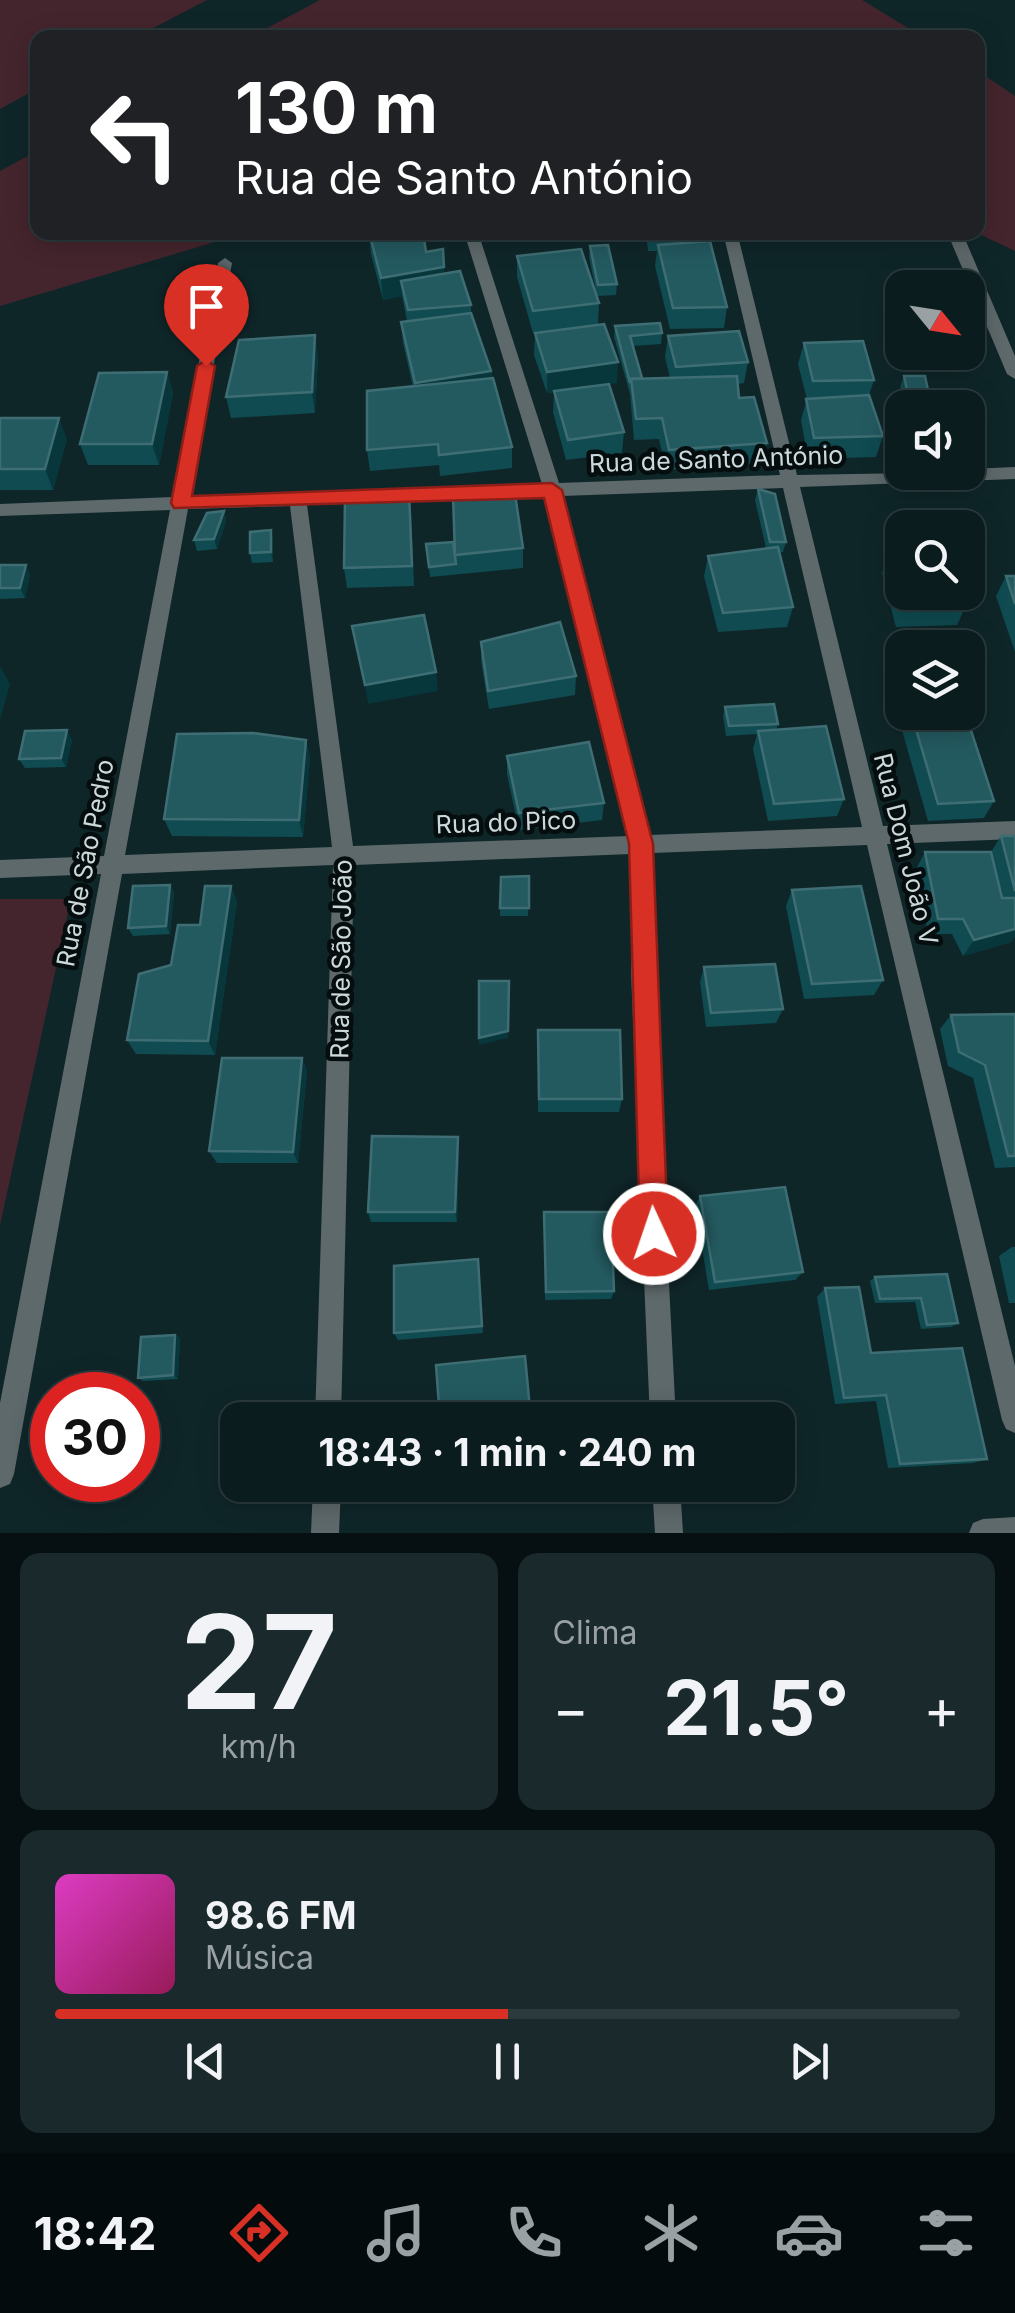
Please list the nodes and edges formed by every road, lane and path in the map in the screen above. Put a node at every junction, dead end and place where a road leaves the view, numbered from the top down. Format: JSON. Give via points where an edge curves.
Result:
{"nodes":[{"id":1,"x":474,"y":240,"type":"edge"},
{"id":2,"x":732,"y":240,"type":"edge"},
{"id":3,"x":957,"y":240,"type":"edge"},
{"id":4,"x":225,"y":263,"type":"dead end"},
{"id":5,"x":1015,"y":374,"type":"edge"},
{"id":6,"x":1015,"y":474,"type":"edge"},
{"id":7,"x":789,"y":482,"type":"junction"},
{"id":8,"x":552,"y":490,"type":"junction"},
{"id":9,"x":298,"y":500,"type":"junction"},
{"id":10,"x":180,"y":503,"type":"junction"},
{"id":11,"x":0,"y":510,"type":"edge"},
{"id":12,"x":1015,"y":830,"type":"edge"},
{"id":13,"x":874,"y":835,"type":"junction"},
{"id":14,"x":641,"y":844,"type":"junction"},
{"id":15,"x":344,"y":856,"type":"junction"},
{"id":16,"x":113,"y":864,"type":"junction"},
{"id":17,"x":0,"y":868,"type":"edge"},
{"id":18,"x":329,"y":1402,"type":"edge"},
{"id":19,"x":662,"y":1402,"type":"edge"},
{"id":20,"x":1015,"y":1420,"type":"edge"},
{"id":21,"x":0,"y":1474,"type":"edge"},
{"id":22,"x":326,"y":1502,"type":"edge"},
{"id":23,"x":667,"y":1502,"type":"edge"},
{"id":24,"x":1015,"y":1531,"type":"edge"},
{"id":25,"x":325,"y":1533,"type":"edge"},
{"id":26,"x":669,"y":1533,"type":"edge"},
{"id":27,"x":983,"y":1533,"type":"edge"}],
"edges":[{"from":1,"to":8,"type":"street"},
{"from":2,"to":7,"type":"street","name":"Rua Dom João V"},
{"from":3,"to":5,"type":"street"},
{"from":4,"to":10,"type":"street","name":"Rua de São Pedro"},
{"from":6,"to":7,"type":"street","name":"Rua de Santo António"},
{"from":7,"to":8,"type":"street","name":"Rua de Santo António"},
{"from":7,"to":13,"type":"street","name":"Rua Dom João V"},
{"from":8,"to":9,"type":"street","name":"Rua de Santo António"},
{"from":8,"to":14,"type":"street"},
{"from":9,"to":10,"type":"street","name":"Rua de Santo António"},
{"from":9,"to":15,"type":"street","name":"Rua de São João"},
{"from":10,"to":11,"type":"street","name":"Rua de Santo António"},
{"from":10,"to":16,"type":"street","name":"Rua de São Pedro"},
{"from":12,"to":13,"type":"street","name":"Rua do Pico"},
{"from":13,"to":14,"type":"street","name":"Rua do Pico"},
{"from":13,"to":20,"type":"street","name":"Rua Dom João V"},
{"from":14,"to":15,"type":"street","name":"Rua do Pico"},
{"from":14,"to":19,"type":"street"},
{"from":15,"to":16,"type":"street","name":"Rua do Pico"},
{"from":15,"to":18,"type":"street","name":"Rua de São João"},
{"from":16,"to":17,"type":"street","name":"Rua do Pico"},
{"from":16,"to":21,"type":"street","name":"Rua de São Pedro"},
{"from":22,"to":25,"type":"street"},
{"from":23,"to":26,"type":"street"},
{"from":24,"to":27,"type":"street"}]}
